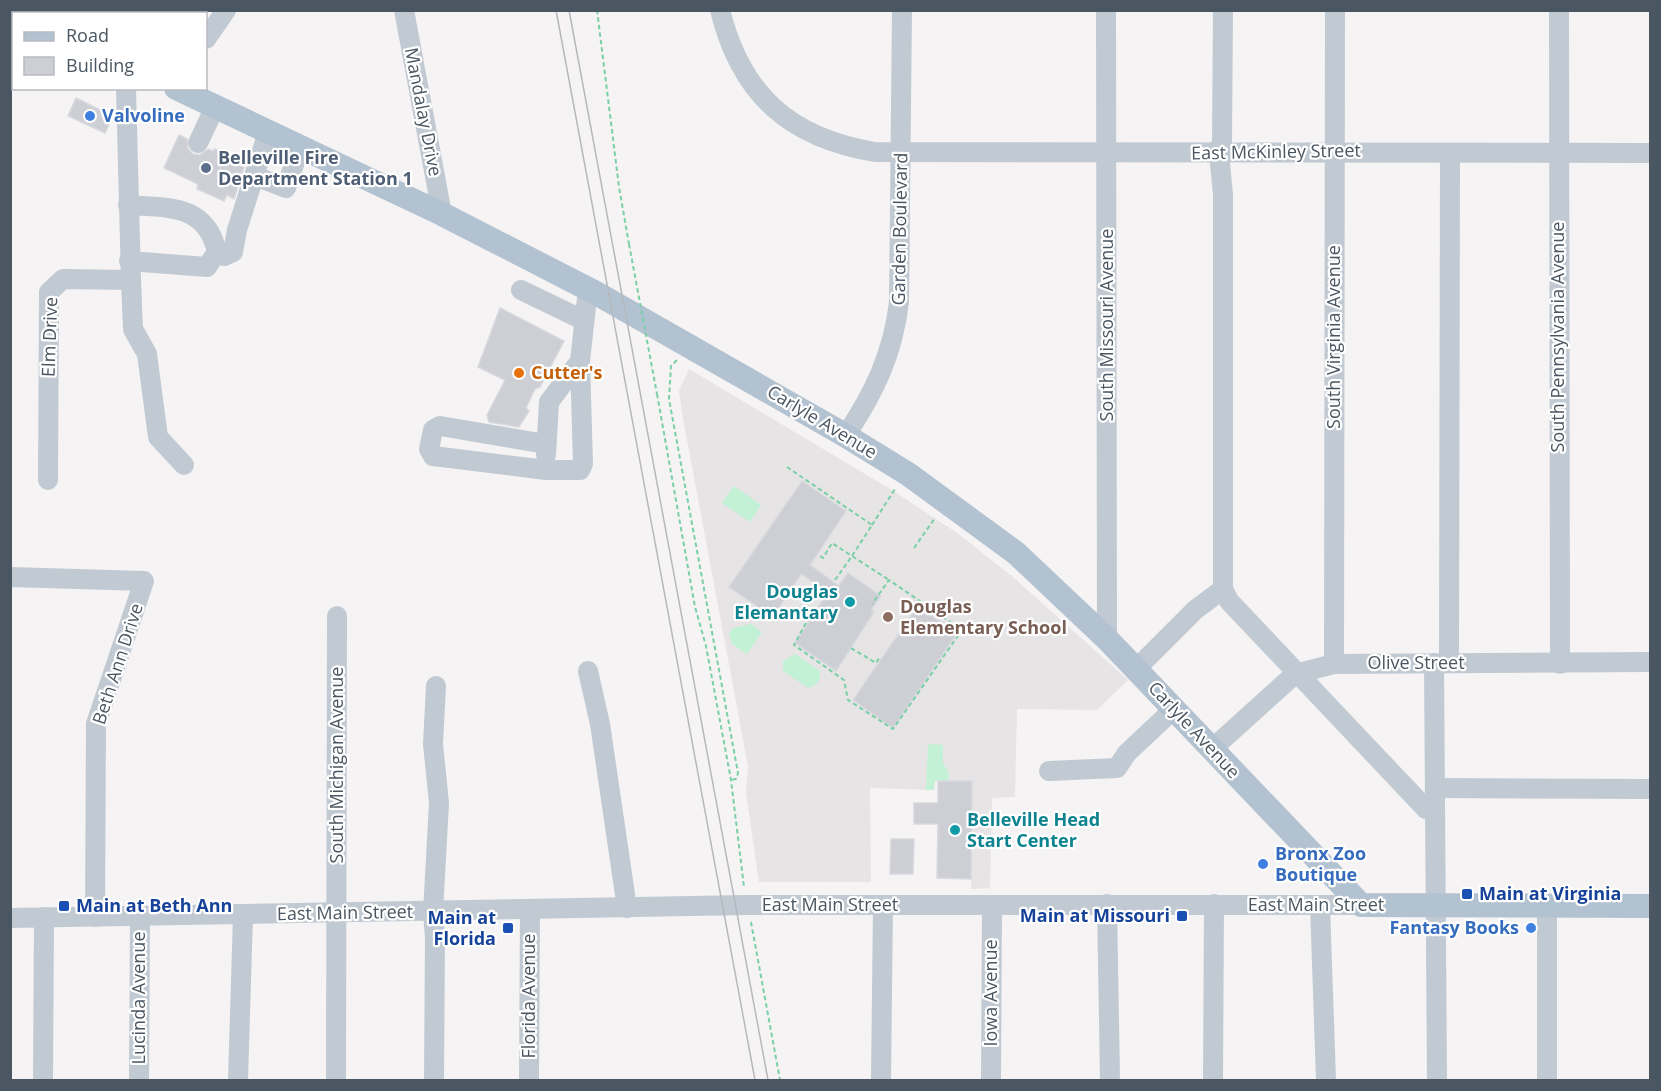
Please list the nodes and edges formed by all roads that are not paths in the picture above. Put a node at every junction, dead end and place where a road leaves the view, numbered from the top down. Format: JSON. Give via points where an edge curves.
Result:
{"nodes":[{"id":1,"x":226,"y":10,"type":"edge"},
{"id":2,"x":404,"y":10,"type":"edge"},
{"id":3,"x":720,"y":10,"type":"edge"},
{"id":4,"x":902,"y":10,"type":"edge"},
{"id":5,"x":1106,"y":10,"type":"edge"},
{"id":6,"x":1223,"y":10,"type":"edge"},
{"id":7,"x":1335,"y":10,"type":"edge"},
{"id":8,"x":1559,"y":10,"type":"edge"},
{"id":9,"x":207,"y":38,"type":"edge"},
{"id":10,"x":126,"y":90,"type":"edge"},
{"id":11,"x":180,"y":90,"type":"edge"},
{"id":12,"x":215,"y":107,"type":"junction"},
{"id":13,"x":268,"y":132,"type":"junction"},
{"id":14,"x":198,"y":143,"type":"dead end"},
{"id":15,"x":300,"y":147,"type":"junction"},
{"id":16,"x":1335,"y":151,"type":"junction"},
{"id":17,"x":902,"y":152,"type":"junction"},
{"id":18,"x":1106,"y":153,"type":"junction"},
{"id":19,"x":1219,"y":153,"type":"junction"},
{"id":20,"x":1450,"y":153,"type":"junction"},
{"id":21,"x":1559,"y":153,"type":"junction"},
{"id":22,"x":1650,"y":153,"type":"edge"},
{"id":23,"x":255,"y":176,"type":"junction"},
{"id":24,"x":128,"y":205,"type":"junction"},
{"id":25,"x":442,"y":214,"type":"junction"},
{"id":26,"x":217,"y":252,"type":"junction"},
{"id":27,"x":130,"y":270,"type":"junction"},
{"id":28,"x":588,"y":289,"type":"junction"},
{"id":29,"x":521,"y":290,"type":"dead end"},
{"id":30,"x":583,"y":320,"type":"junction"},
{"id":31,"x":580,"y":361,"type":"junction"},
{"id":32,"x":846,"y":435,"type":"junction"},
{"id":33,"x":546,"y":444,"type":"junction"},
{"id":34,"x":184,"y":465,"type":"dead end"},
{"id":35,"x":546,"y":470,"type":"junction"},
{"id":36,"x":48,"y":480,"type":"dead end"},
{"id":37,"x":10,"y":577,"type":"edge"},
{"id":38,"x":1223,"y":589,"type":"junction"},
{"id":39,"x":337,"y":616,"type":"dead end"},
{"id":40,"x":1107,"y":639,"type":"junction"},
{"id":41,"x":1650,"y":662,"type":"edge"},
{"id":42,"x":1441,"y":663,"type":"junction"},
{"id":43,"x":1334,"y":664,"type":"junction"},
{"id":44,"x":1560,"y":664,"type":"junction"},
{"id":45,"x":1136,"y":669,"type":"junction"},
{"id":46,"x":588,"y":671,"type":"dead end"},
{"id":47,"x":1296,"y":674,"type":"junction"},
{"id":48,"x":436,"y":686,"type":"dead end"},
{"id":49,"x":1174,"y":709,"type":"junction"},
{"id":50,"x":1212,"y":749,"type":"junction"},
{"id":51,"x":1049,"y":771,"type":"dead end"},
{"id":52,"x":1435,"y":788,"type":"junction"},
{"id":53,"x":1650,"y":789,"type":"edge"},
{"id":54,"x":1435,"y":812,"type":"junction"},
{"id":55,"x":992,"y":904,"type":"junction"},
{"id":56,"x":1107,"y":904,"type":"junction"},
{"id":57,"x":1214,"y":904,"type":"junction"},
{"id":58,"x":884,"y":905,"type":"junction"},
{"id":59,"x":1320,"y":905,"type":"junction"},
{"id":60,"x":1361,"y":905,"type":"junction"},
{"id":61,"x":1436,"y":906,"type":"junction"},
{"id":62,"x":1547,"y":906,"type":"junction"},
{"id":63,"x":1650,"y":906,"type":"edge"},
{"id":64,"x":627,"y":908,"type":"junction"},
{"id":65,"x":530,"y":911,"type":"junction"},
{"id":66,"x":433,"y":912,"type":"junction"},
{"id":67,"x":336,"y":914,"type":"junction"},
{"id":68,"x":243,"y":915,"type":"junction"},
{"id":69,"x":140,"y":916,"type":"junction"},
{"id":70,"x":44,"y":917,"type":"junction"},
{"id":71,"x":95,"y":917,"type":"junction"},
{"id":72,"x":10,"y":918,"type":"edge"},
{"id":73,"x":43,"y":1080,"type":"edge"},
{"id":74,"x":139,"y":1080,"type":"edge"},
{"id":75,"x":238,"y":1080,"type":"edge"},
{"id":76,"x":336,"y":1080,"type":"edge"},
{"id":77,"x":434,"y":1080,"type":"edge"},
{"id":78,"x":529,"y":1080,"type":"edge"},
{"id":79,"x":881,"y":1080,"type":"edge"},
{"id":80,"x":991,"y":1080,"type":"edge"},
{"id":81,"x":1110,"y":1080,"type":"edge"},
{"id":82,"x":1213,"y":1080,"type":"edge"},
{"id":83,"x":1326,"y":1080,"type":"edge"},
{"id":84,"x":1437,"y":1080,"type":"edge"},
{"id":85,"x":1547,"y":1080,"type":"edge"}],
"edges":[{"from":1,"to":9,"type":"street"},
{"from":2,"to":25,"type":"street","name":"Mandalay Drive"},
{"from":3,"to":17,"type":"street","name":"East McKinley Street","via":[[726,36],[751,83],[791,123],[818,138],[848,147]]},
{"from":4,"to":17,"type":"street","name":"Garden Boulevard"},
{"from":5,"to":18,"type":"street","name":"South Missouri Avenue"},
{"from":6,"to":19,"type":"street"},
{"from":7,"to":16,"type":"street","name":"South Virginia Avenue"},
{"from":8,"to":21,"type":"street","name":"South Pennsylvania Avenue"},
{"from":10,"to":24,"type":"street"},
{"from":11,"to":12,"type":"main road","name":"Carlyle Avenue"},
{"from":12,"to":13,"type":"main road","name":"Carlyle Avenue"},
{"from":12,"to":14,"type":"street"},
{"from":13,"to":15,"type":"main road","name":"Carlyle Avenue"},
{"from":13,"to":23,"type":"street"},
{"from":15,"to":23,"type":"street","via":[[286,188]]},
{"from":15,"to":25,"type":"main road","name":"Carlyle Avenue"},
{"from":16,"to":19,"type":"street","name":"East McKinley Street"},
{"from":16,"to":20,"type":"street","name":"East McKinley Street"},
{"from":16,"to":43,"type":"street","name":"South Virginia Avenue"},
{"from":17,"to":18,"type":"street","name":"East McKinley Street"},
{"from":17,"to":32,"type":"street","name":"Garden Boulevard","via":[[896,331],[879,382]]},
{"from":18,"to":19,"type":"street","name":"East McKinley Street"},
{"from":18,"to":40,"type":"street","name":"South Missouri Avenue"},
{"from":19,"to":38,"type":"street","via":[[1223,195]]},
{"from":20,"to":21,"type":"street","name":"East McKinley Street"},
{"from":20,"to":42,"type":"street"},
{"from":21,"to":22,"type":"street","name":"East McKinley Street"},
{"from":21,"to":44,"type":"street","name":"South Pennsylvania Avenue"},
{"from":23,"to":26,"type":"street","via":[[233,252],[224,256]]},
{"from":24,"to":26,"type":"street","via":[[183,209],[196,216],[215,242]]},
{"from":24,"to":27,"type":"street"},
{"from":25,"to":28,"type":"main road","name":"Carlyle Avenue"},
{"from":26,"to":27,"type":"street","name":"Elm Drive","via":[[207,267]]},
{"from":27,"to":34,"type":"street","via":[[133,329],[147,354],[158,437]]},
{"from":27,"to":36,"type":"street","name":"Elm Drive","via":[[63,279],[49,292]]},
{"from":28,"to":30,"type":"street"},
{"from":28,"to":32,"type":"main road","name":"Carlyle Avenue"},
{"from":29,"to":30,"type":"street"},
{"from":30,"to":31,"type":"street"},
{"from":31,"to":33,"type":"street","via":[[549,402]]},
{"from":31,"to":35,"type":"street","via":[[583,468],[577,472]]},
{"from":32,"to":40,"type":"main road","name":"Carlyle Avenue","via":[[908,474],[1016,553]]},
{"from":33,"to":35,"type":"street"},
{"from":33,"to":35,"type":"street","via":[[440,426],[433,430],[429,449],[433,456]]},
{"from":37,"to":71,"type":"street","name":"Beth Ann Drive","via":[[144,581],[96,724]]},
{"from":38,"to":45,"type":"street","via":[[1195,610]]},
{"from":38,"to":47,"type":"street","via":[[1229,601]]},
{"from":39,"to":67,"type":"street","name":"South Michigan Avenue"},
{"from":40,"to":45,"type":"main road","name":"Carlyle Avenue"},
{"from":41,"to":44,"type":"street","name":"Olive Street"},
{"from":42,"to":43,"type":"street","name":"Olive Street"},
{"from":42,"to":44,"type":"street","name":"Olive Street"},
{"from":42,"to":52,"type":"street"},
{"from":43,"to":47,"type":"street","name":"Olive Street"},
{"from":45,"to":49,"type":"main road","name":"Carlyle Avenue"},
{"from":46,"to":64,"type":"street","via":[[602,736]]},
{"from":47,"to":50,"type":"street","name":"Olive Street"},
{"from":47,"to":54,"type":"street","via":[[1426,809]]},
{"from":48,"to":66,"type":"street","via":[[433,744],[440,803]]},
{"from":49,"to":50,"type":"main road","name":"Carlyle Avenue"},
{"from":49,"to":51,"type":"street","via":[[1127,753],[1117,768]]},
{"from":50,"to":60,"type":"main road","name":"Carlyle Avenue"},
{"from":52,"to":53,"type":"street"},
{"from":52,"to":54,"type":"street"},
{"from":54,"to":61,"type":"street"},
{"from":55,"to":56,"type":"street","name":"East Main Street"},
{"from":55,"to":58,"type":"street","name":"East Main Street"},
{"from":55,"to":80,"type":"street","name":"Iowa Avenue"},
{"from":56,"to":57,"type":"street","name":"East Main Street"},
{"from":56,"to":81,"type":"street"},
{"from":57,"to":59,"type":"street","name":"East Main Street"},
{"from":57,"to":82,"type":"street"},
{"from":58,"to":64,"type":"street","name":"East Main Street"},
{"from":58,"to":79,"type":"street"},
{"from":59,"to":60,"type":"street","name":"East Main Street"},
{"from":59,"to":83,"type":"street"},
{"from":60,"to":61,"type":"main road","name":"East Main Street"},
{"from":61,"to":62,"type":"main road","name":"East Main Street"},
{"from":61,"to":84,"type":"street"},
{"from":62,"to":63,"type":"main road","name":"East Main Street"},
{"from":62,"to":85,"type":"street"},
{"from":64,"to":65,"type":"street","name":"East Main Street"},
{"from":65,"to":66,"type":"street","name":"East Main Street"},
{"from":65,"to":78,"type":"street","name":"Florida Avenue"},
{"from":66,"to":67,"type":"street","name":"East Main Street"},
{"from":66,"to":77,"type":"street"},
{"from":67,"to":68,"type":"street","name":"East Main Street"},
{"from":67,"to":76,"type":"street","name":"South Michigan Avenue"},
{"from":68,"to":69,"type":"street","name":"East Main Street"},
{"from":68,"to":75,"type":"street"},
{"from":69,"to":71,"type":"street","name":"East Main Street"},
{"from":69,"to":74,"type":"street","name":"Lucinda Avenue"},
{"from":70,"to":71,"type":"street","name":"East Main Street"},
{"from":70,"to":72,"type":"street","name":"East Main Street"},
{"from":70,"to":73,"type":"street"}]}
